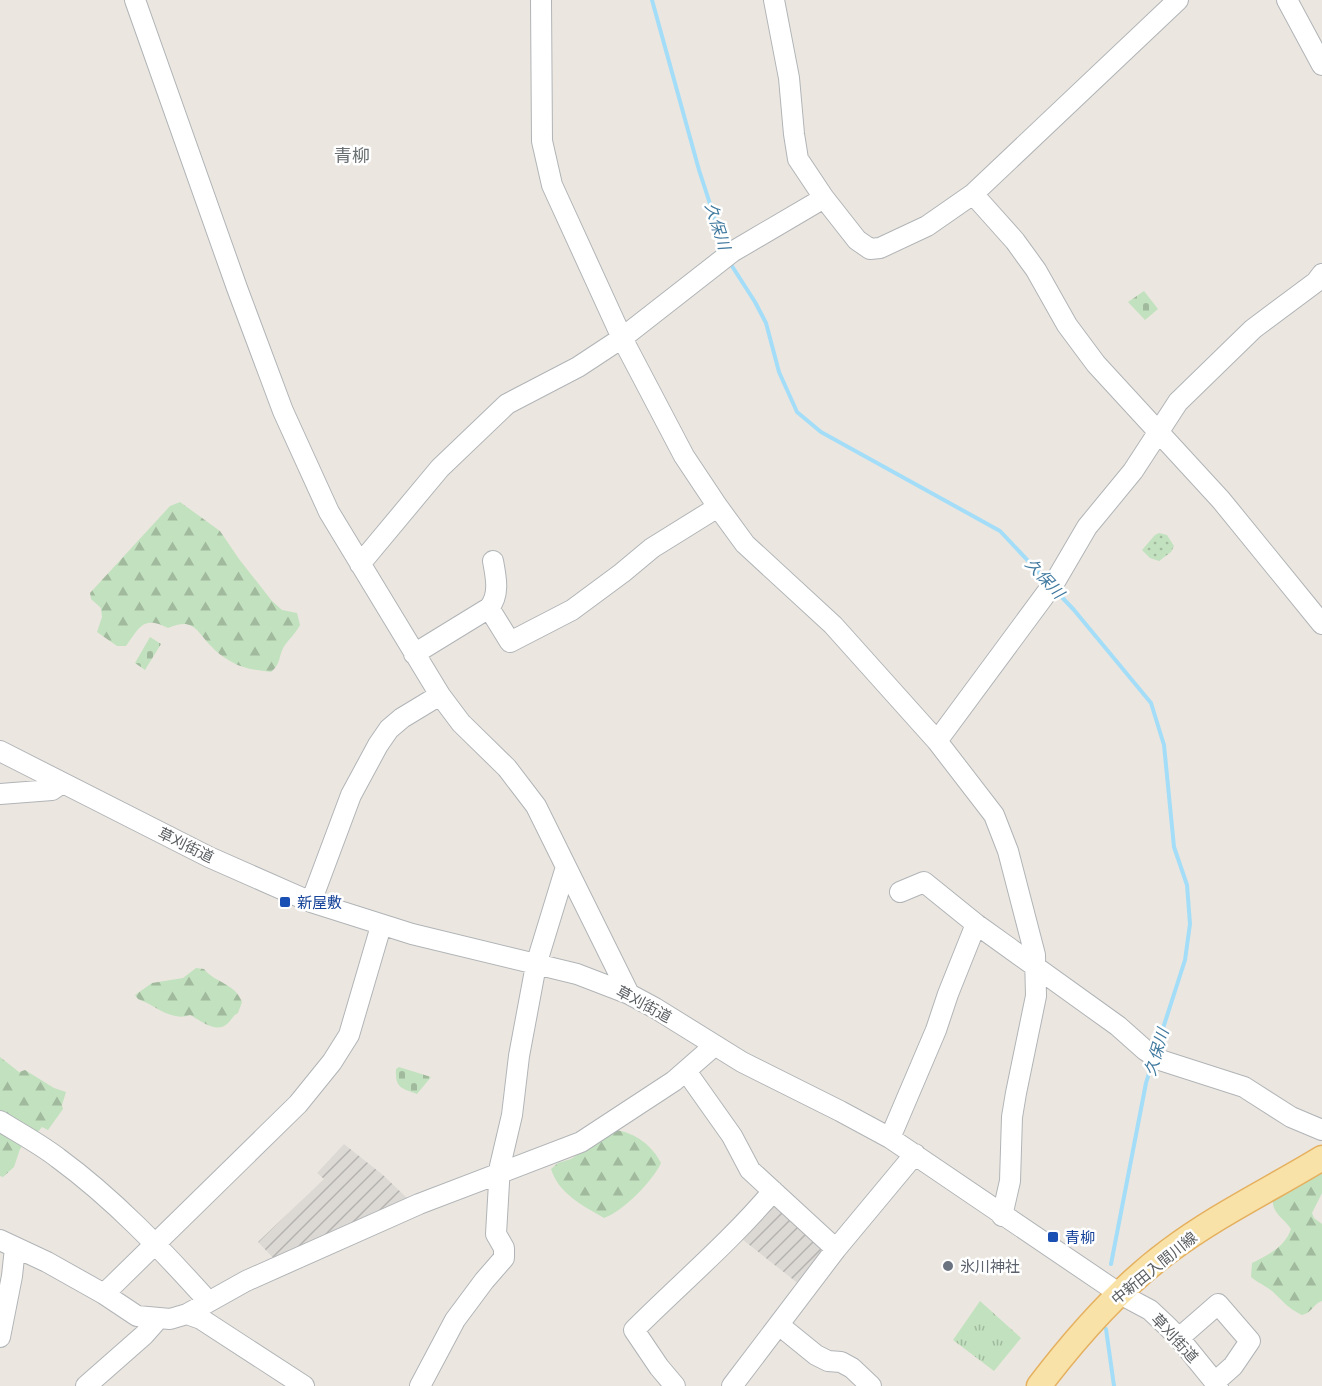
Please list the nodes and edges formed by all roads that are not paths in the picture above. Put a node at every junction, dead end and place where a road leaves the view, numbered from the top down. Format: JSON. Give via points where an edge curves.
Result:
{"nodes":[{"id":1,"x":135,"y":0,"type":"edge"},
{"id":2,"x":541,"y":0,"type":"edge"},
{"id":3,"x":774,"y":0,"type":"edge"},
{"id":4,"x":1178,"y":0,"type":"edge"},
{"id":5,"x":1287,"y":0,"type":"edge"},
{"id":6,"x":1322,"y":65,"type":"edge"},
{"id":7,"x":973,"y":194,"type":"junction"},
{"id":8,"x":824,"y":198,"type":"junction"},
{"id":9,"x":1322,"y":274,"type":"edge"},
{"id":10,"x":622,"y":338,"type":"junction"},
{"id":11,"x":1157,"y":432,"type":"junction"},
{"id":12,"x":718,"y":507,"type":"junction"},
{"id":13,"x":494,"y":561,"type":"dead end"},
{"id":14,"x":360,"y":564,"type":"junction"},
{"id":15,"x":489,"y":608,"type":"junction"},
{"id":16,"x":1322,"y":624,"type":"edge"},
{"id":17,"x":414,"y":654,"type":"junction"},
{"id":18,"x":440,"y":695,"type":"junction"},
{"id":19,"x":937,"y":741,"type":"junction"},
{"id":20,"x":0,"y":751,"type":"edge"},
{"id":21,"x":62,"y":783,"type":"junction"},
{"id":22,"x":0,"y":794,"type":"edge"},
{"id":23,"x":566,"y":867,"type":"junction"},
{"id":24,"x":900,"y":892,"type":"dead end"},
{"id":25,"x":311,"y":902,"type":"junction"},
{"id":26,"x":976,"y":924,"type":"junction"},
{"id":27,"x":381,"y":926,"type":"junction"},
{"id":28,"x":536,"y":965,"type":"junction"},
{"id":29,"x":1036,"y":968,"type":"junction"},
{"id":30,"x":629,"y":994,"type":"junction"},
{"id":31,"x":714,"y":1046,"type":"junction"},
{"id":32,"x":686,"y":1071,"type":"junction"},
{"id":33,"x":0,"y":1120,"type":"edge"},
{"id":34,"x":1322,"y":1130,"type":"edge"},
{"id":35,"x":890,"y":1138,"type":"junction"},
{"id":36,"x":915,"y":1155,"type":"junction"},
{"id":37,"x":1322,"y":1158,"type":"edge"},
{"id":38,"x":500,"y":1174,"type":"junction"},
{"id":39,"x":773,"y":1191,"type":"junction"},
{"id":40,"x":1002,"y":1215,"type":"junction"},
{"id":41,"x":8,"y":1244,"type":"edge"},
{"id":42,"x":156,"y":1245,"type":"junction"},
{"id":43,"x":836,"y":1249,"type":"junction"},
{"id":44,"x":104,"y":1294,"type":"junction"},
{"id":45,"x":1120,"y":1294,"type":"junction"},
{"id":46,"x":208,"y":1301,"type":"junction"},
{"id":47,"x":187,"y":1314,"type":"junction"},
{"id":48,"x":159,"y":1318,"type":"junction"},
{"id":49,"x":779,"y":1325,"type":"junction"},
{"id":50,"x":0,"y":1337,"type":"edge"},
{"id":51,"x":1179,"y":1338,"type":"junction"},
{"id":52,"x":296,"y":1384,"type":"edge"},
{"id":53,"x":1217,"y":1384,"type":"edge"},
{"id":54,"x":86,"y":1386,"type":"edge"},
{"id":55,"x":420,"y":1386,"type":"edge"},
{"id":56,"x":675,"y":1386,"type":"edge"},
{"id":57,"x":732,"y":1386,"type":"edge"},
{"id":58,"x":871,"y":1386,"type":"edge"},
{"id":59,"x":1039,"y":1386,"type":"edge"}],
"edges":[{"from":1,"to":14,"type":"street","via":[[283,411],[329,512]]},
{"from":2,"to":10,"type":"street","via":[[542,141],[546,164]]},
{"from":3,"to":8,"type":"street","via":[[789,78],[796,149],[803,168]]},
{"from":4,"to":7,"type":"street"},
{"from":5,"to":6,"type":"street"},
{"from":7,"to":8,"type":"street","via":[[927,226],[880,249],[870,249],[857,240]]},
{"from":7,"to":11,"type":"street","via":[[1036,270],[1067,325],[1096,364]]},
{"from":8,"to":10,"type":"street","via":[[725,257]]},
{"from":9,"to":11,"type":"street","via":[[1216,364],[1178,402]]},
{"from":10,"to":12,"type":"street","via":[[684,456]]},
{"from":10,"to":14,"type":"street","via":[[578,367],[507,404],[440,468]]},
{"from":11,"to":16,"type":"street","via":[[1221,500]]},
{"from":11,"to":19,"type":"street","via":[[1133,471],[1088,527],[1051,586]]},
{"from":12,"to":15,"type":"street","via":[[652,548],[572,610],[510,642]]},
{"from":12,"to":19,"type":"street","via":[[746,544],[833,625]]},
{"from":13,"to":15,"type":"street","via":[[495,602]]},
{"from":14,"to":17,"type":"street"},
{"from":15,"to":17,"type":"street"},
{"from":17,"to":18,"type":"street"},
{"from":18,"to":23,"type":"street","via":[[536,806]]},
{"from":18,"to":25,"type":"street","via":[[402,718],[378,745],[351,795]]},
{"from":19,"to":29,"type":"street","via":[[994,815],[1008,851]]},
{"from":20,"to":21,"type":"street","name":"草刈街道"},
{"from":21,"to":22,"type":"street","via":[[52,790]]},
{"from":21,"to":25,"type":"street","name":"草刈街道","via":[[209,857]]},
{"from":23,"to":28,"type":"street"},
{"from":23,"to":30,"type":"street"},
{"from":24,"to":26,"type":"street","via":[[924,882]]},
{"from":25,"to":27,"type":"street","name":"草刈街道"},
{"from":26,"to":29,"type":"street"},
{"from":26,"to":35,"type":"street"},
{"from":27,"to":28,"type":"street","name":"草刈街道"},
{"from":27,"to":42,"type":"street","via":[[343,1046],[298,1104]]},
{"from":28,"to":30,"type":"street","name":"草刈街道","via":[[578,974]]},
{"from":28,"to":38,"type":"street"},
{"from":29,"to":34,"type":"street","via":[[1153,1055],[1244,1087],[1291,1117]]},
{"from":29,"to":40,"type":"street","via":[[1036,996],[1012,1117],[1010,1181]]},
{"from":30,"to":31,"type":"street","name":"草刈街道"},
{"from":31,"to":32,"type":"street"},
{"from":31,"to":35,"type":"street","name":"草刈街道"},
{"from":32,"to":38,"type":"street","via":[[580,1142]]},
{"from":32,"to":39,"type":"street","via":[[732,1136],[750,1170]]},
{"from":33,"to":42,"type":"street","via":[[59,1158]]},
{"from":35,"to":36,"type":"street","name":"草刈街道"},
{"from":36,"to":40,"type":"street","name":"草刈街道"},
{"from":36,"to":43,"type":"street"},
{"from":37,"to":45,"type":"main road","name":"中新田入間川線","via":[[1198,1231],[1167,1252]]},
{"from":38,"to":46,"type":"street","via":[[409,1208]]},
{"from":38,"to":55,"type":"street","via":[[496,1234],[504,1248],[504,1258],[455,1320]]},
{"from":39,"to":43,"type":"street"},
{"from":39,"to":56,"type":"street","via":[[749,1221],[634,1330]]},
{"from":40,"to":45,"type":"street","name":"草刈街道"},
{"from":41,"to":44,"type":"street"},
{"from":41,"to":50,"type":"street","via":[[12,1276]]},
{"from":42,"to":44,"type":"street"},
{"from":42,"to":46,"type":"street"},
{"from":43,"to":49,"type":"street"},
{"from":44,"to":48,"type":"street","via":[[137,1316]]},
{"from":45,"to":51,"type":"street","name":"草刈街道","via":[[1150,1310]]},
{"from":45,"to":59,"type":"main road","name":"中新田入間川線"},
{"from":46,"to":47,"type":"street"},
{"from":47,"to":48,"type":"street"},
{"from":47,"to":52,"type":"street","via":[[201,1319]]},
{"from":48,"to":54,"type":"street"},
{"from":49,"to":57,"type":"street"},
{"from":49,"to":58,"type":"street","via":[[816,1354],[852,1368]]},
{"from":51,"to":53,"type":"street","name":"草刈街道"},
{"from":51,"to":53,"type":"street","via":[[1218,1305],[1250,1341]]}]}
